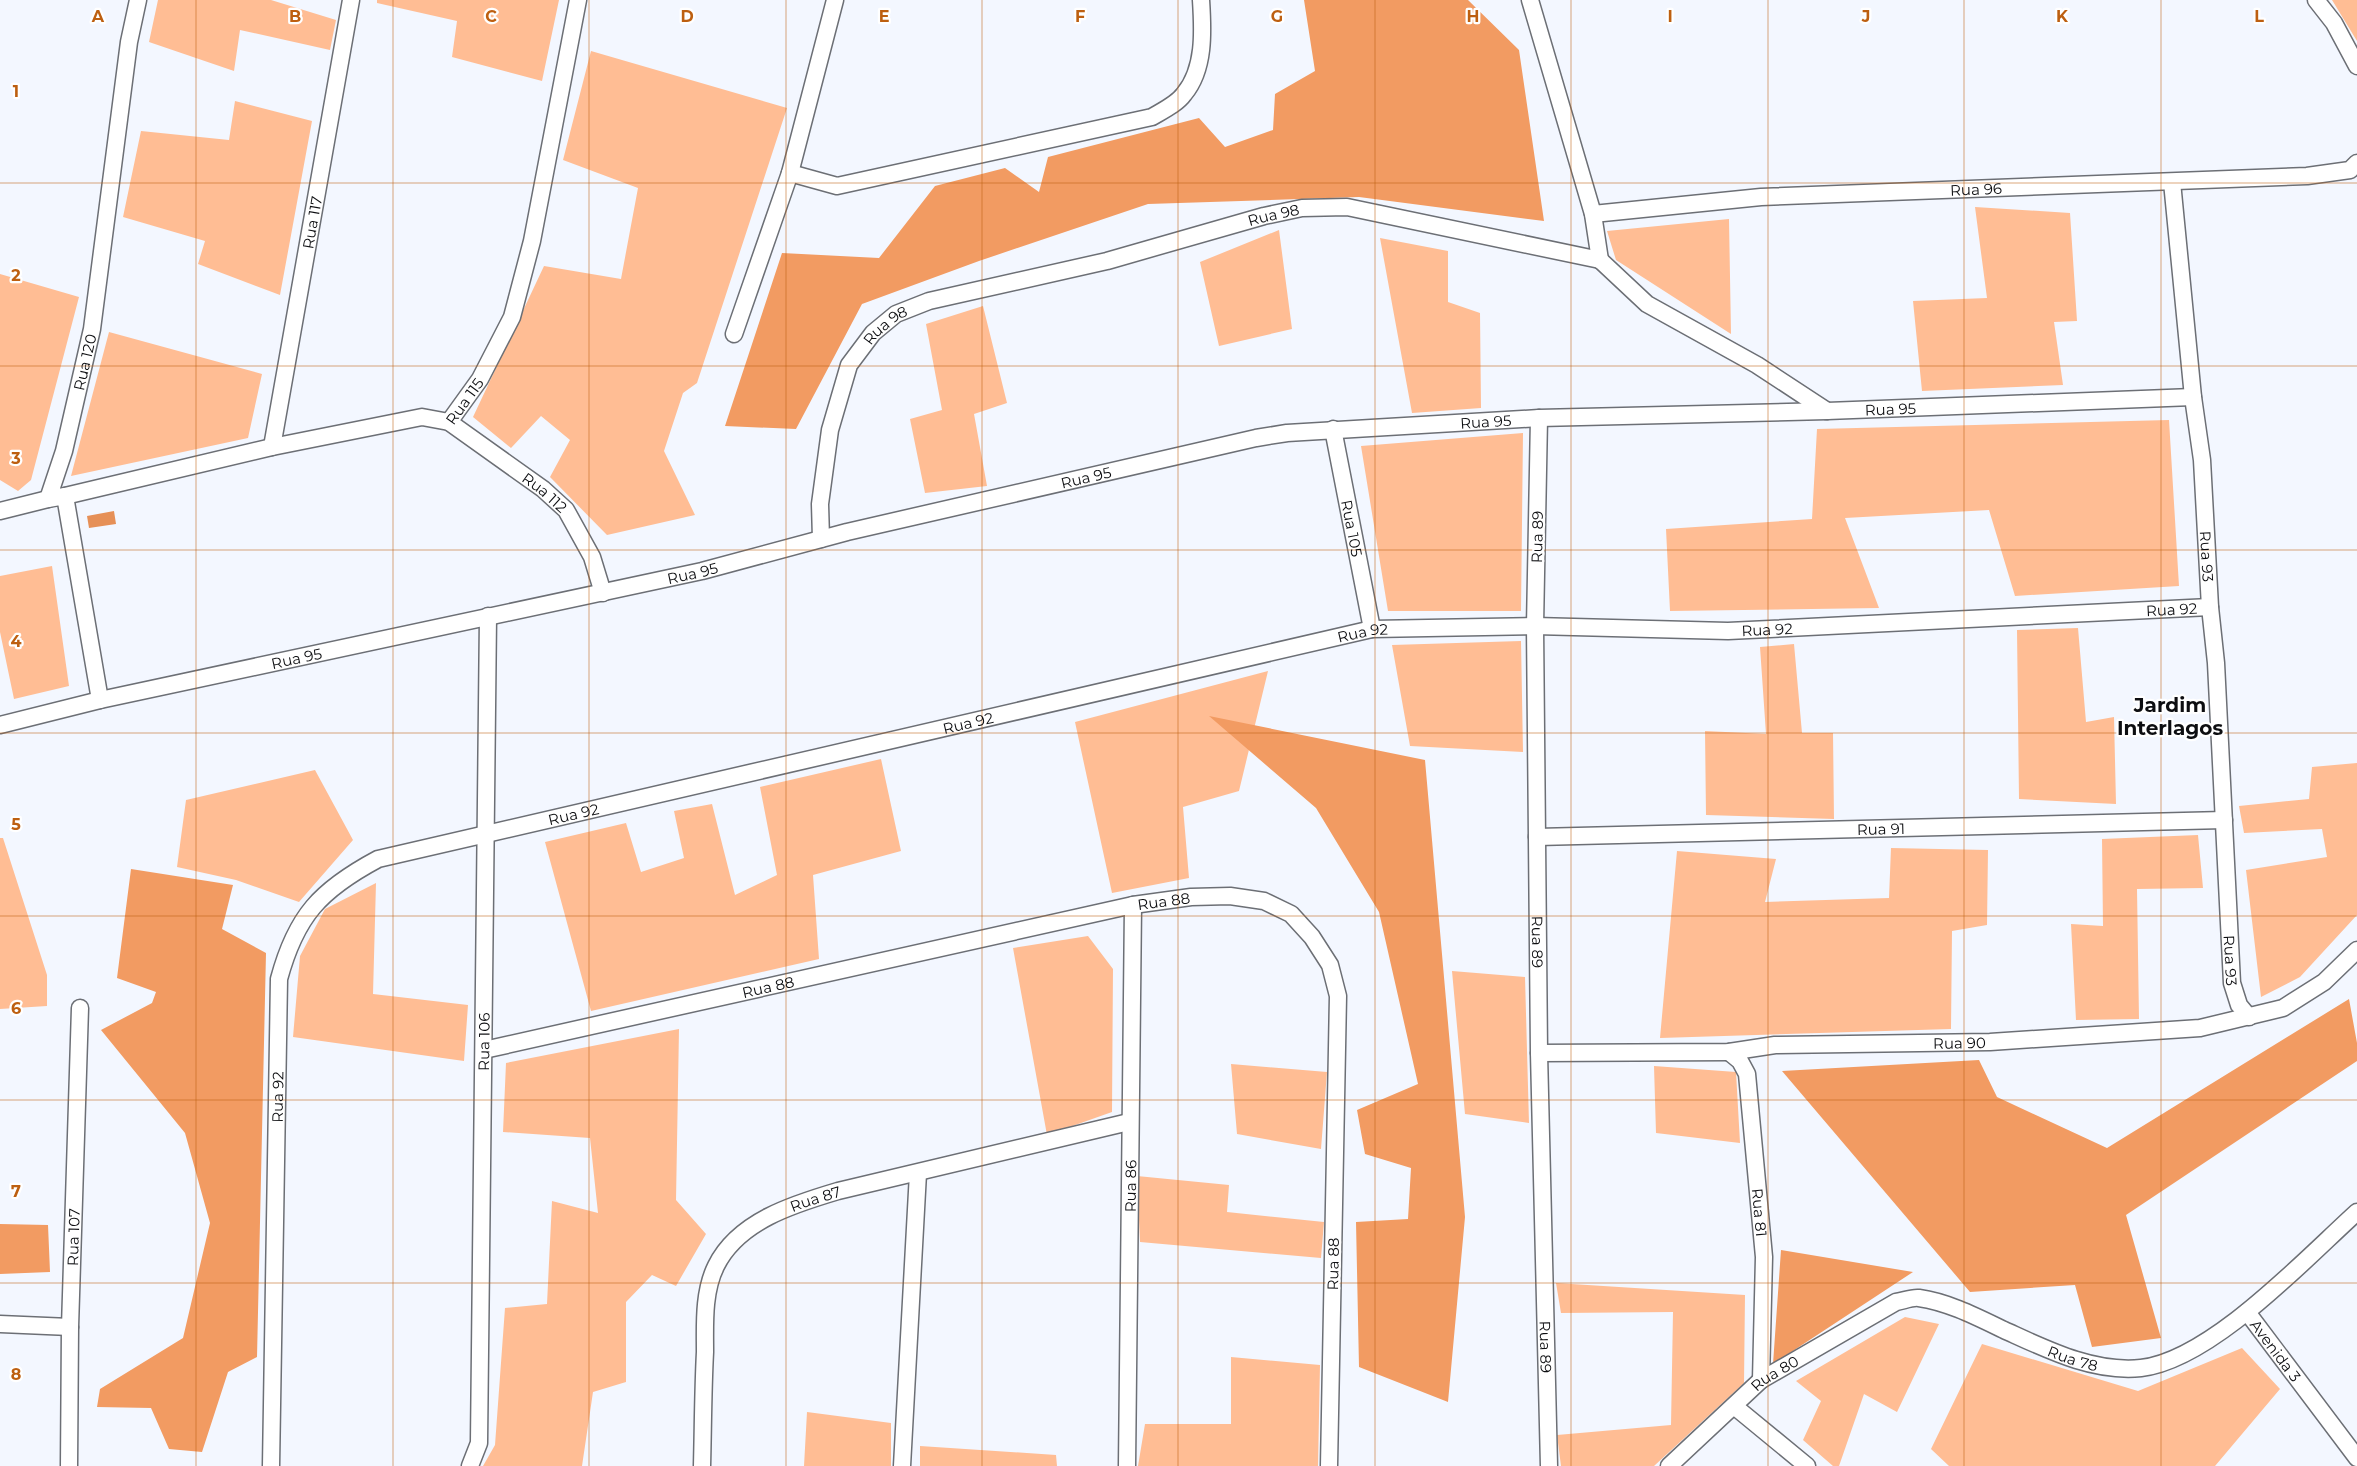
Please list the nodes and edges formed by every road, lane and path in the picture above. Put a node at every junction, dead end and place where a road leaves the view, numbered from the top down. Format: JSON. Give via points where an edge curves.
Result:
{"nodes":[{"id":1,"x":138,"y":0,"type":"edge"},
{"id":2,"x":351,"y":0,"type":"edge"},
{"id":3,"x":578,"y":0,"type":"edge"},
{"id":4,"x":835,"y":0,"type":"edge"},
{"id":5,"x":1201,"y":0,"type":"edge"},
{"id":6,"x":1530,"y":0,"type":"edge"},
{"id":7,"x":2316,"y":0,"type":"edge"},
{"id":8,"x":2357,"y":66,"type":"edge"},
{"id":9,"x":2357,"y":163,"type":"edge"},
{"id":10,"x":790,"y":174,"type":"junction"},
{"id":11,"x":2172,"y":182,"type":"junction"},
{"id":12,"x":1593,"y":214,"type":"junction"},
{"id":13,"x":1600,"y":260,"type":"junction"},
{"id":14,"x":734,"y":334,"type":"dead end"},
{"id":15,"x":2193,"y":396,"type":"junction"},
{"id":16,"x":1827,"y":410,"type":"junction"},
{"id":17,"x":1539,"y":418,"type":"junction"},
{"id":18,"x":448,"y":422,"type":"junction"},
{"id":19,"x":1333,"y":428,"type":"junction"},
{"id":20,"x":272,"y":447,"type":"junction"},
{"id":21,"x":65,"y":496,"type":"junction"},
{"id":22,"x":48,"y":499,"type":"junction"},
{"id":23,"x":4,"y":506,"type":"edge"},
{"id":24,"x":821,"y":539,"type":"junction"},
{"id":25,"x":603,"y":593,"type":"junction"},
{"id":26,"x":2210,"y":607,"type":"junction"},
{"id":27,"x":488,"y":616,"type":"junction"},
{"id":28,"x":1534,"y":626,"type":"junction"},
{"id":29,"x":1372,"y":629,"type":"junction"},
{"id":30,"x":100,"y":700,"type":"junction"},
{"id":31,"x":0,"y":725,"type":"edge"},
{"id":32,"x":2224,"y":820,"type":"junction"},
{"id":33,"x":485,"y":834,"type":"junction"},
{"id":34,"x":1537,"y":836,"type":"junction"},
{"id":35,"x":1133,"y":905,"type":"junction"},
{"id":36,"x":2357,"y":950,"type":"edge"},
{"id":37,"x":80,"y":1008,"type":"dead end"},
{"id":38,"x":2249,"y":1017,"type":"junction"},
{"id":39,"x":484,"y":1050,"type":"junction"},
{"id":40,"x":1729,"y":1052,"type":"junction"},
{"id":41,"x":1539,"y":1054,"type":"junction"},
{"id":42,"x":1129,"y":1122,"type":"junction"},
{"id":43,"x":918,"y":1173,"type":"junction"},
{"id":44,"x":2357,"y":1212,"type":"edge"},
{"id":45,"x":1896,"y":1302,"type":"joint"},
{"id":46,"x":2247,"y":1312,"type":"junction"},
{"id":47,"x":0,"y":1324,"type":"edge"},
{"id":48,"x":70,"y":1327,"type":"junction"},
{"id":49,"x":1761,"y":1380,"type":"junction"},
{"id":50,"x":1734,"y":1406,"type":"junction"},
{"id":51,"x":2357,"y":1458,"type":"edge"},
{"id":52,"x":70,"y":1466,"type":"edge"},
{"id":53,"x":271,"y":1466,"type":"edge"},
{"id":54,"x":470,"y":1466,"type":"edge"},
{"id":55,"x":702,"y":1466,"type":"edge"},
{"id":56,"x":902,"y":1466,"type":"edge"},
{"id":57,"x":1127,"y":1466,"type":"edge"},
{"id":58,"x":1329,"y":1466,"type":"edge"},
{"id":59,"x":1549,"y":1466,"type":"edge"},
{"id":60,"x":1669,"y":1466,"type":"edge"},
{"id":61,"x":1807,"y":1466,"type":"edge"}],
"edges":[{"from":1,"to":22,"type":"street","name":"Rua 120","via":[[129,42],[92,330],[64,451]]},
{"from":2,"to":20,"type":"street","name":"Rua 117"},
{"from":3,"to":18,"type":"street","name":"Rua 115","via":[[532,241],[512,317],[480,379]]},
{"from":4,"to":10,"type":"street"},
{"from":5,"to":10,"type":"street","via":[[1203,28],[1197,74],[1183,96],[1152,117],[837,186]]},
{"from":6,"to":12,"type":"street"},
{"from":7,"to":8,"type":"street","via":[[2334,23]]},
{"from":9,"to":11,"type":"street","name":"Rua 96","via":[[2350,170],[2306,176]]},
{"from":10,"to":14,"type":"street"},
{"from":11,"to":12,"type":"street","name":"Rua 96","via":[[1760,198]]},
{"from":11,"to":15,"type":"street","name":"Rua 93"},
{"from":12,"to":13,"type":"street"},
{"from":13,"to":16,"type":"street","via":[[1647,304],[1757,365]]},
{"from":13,"to":24,"type":"street","name":"Rua 98","via":[[1347,207],[1302,208],[1107,261],[930,301],[896,314],[873,334],[849,365],[835,409],[820,504]]},
{"from":15,"to":16,"type":"street","name":"Rua 95"},
{"from":15,"to":26,"type":"street","name":"Rua 93","via":[[2202,460]]},
{"from":16,"to":17,"type":"street","name":"Rua 95"},
{"from":17,"to":19,"type":"street","name":"Rua 95"},
{"from":17,"to":28,"type":"street","name":"Rua 89"},
{"from":18,"to":20,"type":"street","name":"Rua 115","via":[[422,417]]},
{"from":18,"to":25,"type":"street","name":"Rua 112","via":[[544,489],[566,510],[592,557]]},
{"from":19,"to":24,"type":"street","name":"Rua 95","via":[[1256,438]]},
{"from":19,"to":29,"type":"street","name":"Rua 105"},
{"from":20,"to":21,"type":"street","name":"Rua 115"},
{"from":21,"to":22,"type":"street"},
{"from":21,"to":30,"type":"street"},
{"from":22,"to":23,"type":"street"},
{"from":24,"to":25,"type":"street","name":"Rua 95"},
{"from":25,"to":27,"type":"street","name":"Rua 95"},
{"from":26,"to":28,"type":"street","name":"Rua 92","via":[[1728,631]]},
{"from":26,"to":32,"type":"street","name":"Rua 93"},
{"from":27,"to":30,"type":"street","name":"Rua 95"},
{"from":27,"to":33,"type":"street","name":"Rua 106"},
{"from":28,"to":29,"type":"street","name":"Rua 92"},
{"from":28,"to":34,"type":"street","name":"Rua 89"},
{"from":29,"to":33,"type":"street","name":"Rua 92"},
{"from":30,"to":31,"type":"street","name":"Rua 95"},
{"from":32,"to":34,"type":"street","name":"Rua 91"},
{"from":32,"to":38,"type":"street","name":"Rua 93","via":[[2232,983],[2239,1005]]},
{"from":33,"to":39,"type":"street","name":"Rua 106"},
{"from":33,"to":53,"type":"street","name":"Rua 92","via":[[378,859],[352,873],[326,892],[311,910],[295,931],[286,953],[279,979]]},
{"from":34,"to":41,"type":"street","name":"Rua 89"},
{"from":35,"to":39,"type":"street","name":"Rua 88"},
{"from":35,"to":42,"type":"street","name":"Rua 86"},
{"from":35,"to":58,"type":"street","name":"Rua 88","via":[[1230,896],[1264,901],[1291,914],[1312,937],[1330,965],[1338,996]]},
{"from":36,"to":38,"type":"street","name":"Rua 90","via":[[2324,982],[2300,999],[2283,1008]]},
{"from":37,"to":48,"type":"street","name":"Rua 107"},
{"from":38,"to":40,"type":"street","name":"Rua 90","via":[[2200,1028],[2146,1032],[1990,1042],[1775,1045]]},
{"from":39,"to":54,"type":"street","name":"Rua 106","via":[[479,1443]]},
{"from":40,"to":41,"type":"street","name":"Rua 90"},
{"from":40,"to":49,"type":"street","name":"Rua 81","via":[[1740,1060],[1747,1074],[1764,1257]]},
{"from":41,"to":59,"type":"street","name":"Rua 89"},
{"from":42,"to":43,"type":"street","name":"Rua 87"},
{"from":42,"to":57,"type":"street","name":"Rua 86"},
{"from":43,"to":55,"type":"street","name":"Rua 87","via":[[793,1204],[739,1237],[716,1266],[709,1285],[706,1321]]},
{"from":43,"to":56,"type":"street"},
{"from":44,"to":46,"type":"street","name":"Avenida 3"},
{"from":45,"to":46,"type":"street","name":"Rua 78","via":[[1917,1297],[1946,1305],[2072,1359],[2119,1368],[2162,1364],[2178,1357]]},
{"from":45,"to":49,"type":"street","name":"Rua 80"},
{"from":46,"to":51,"type":"street","name":"Avenida 3"},
{"from":47,"to":48,"type":"street"},
{"from":48,"to":52,"type":"street","name":"Rua 107"},
{"from":49,"to":50,"type":"street","name":"Rua 80"},
{"from":50,"to":60,"type":"street","name":"Rua 80"},
{"from":50,"to":61,"type":"street"}]}
